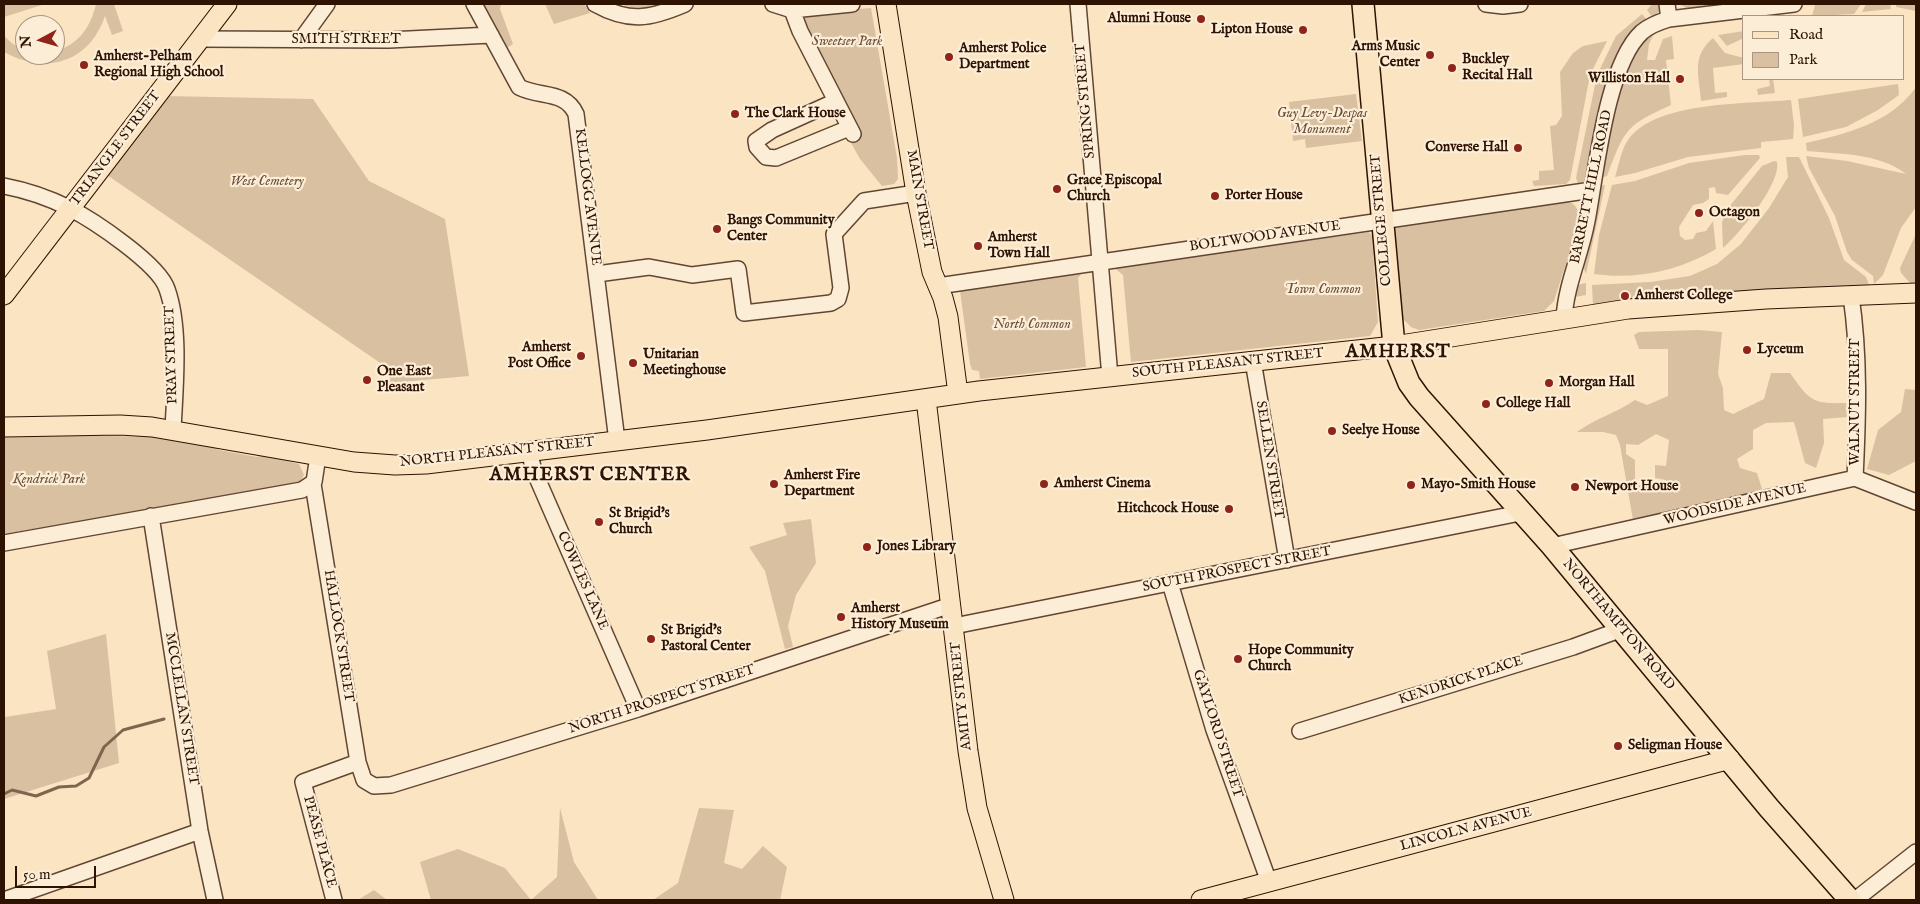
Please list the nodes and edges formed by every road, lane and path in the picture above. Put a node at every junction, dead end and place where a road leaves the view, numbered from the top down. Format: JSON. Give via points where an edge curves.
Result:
{"nodes":[{"id":1,"x":227,"y":4,"type":"edge"},
{"id":2,"x":327,"y":4,"type":"edge"},
{"id":3,"x":474,"y":4,"type":"edge"},
{"id":4,"x":595,"y":4,"type":"edge"},
{"id":5,"x":685,"y":4,"type":"edge"},
{"id":6,"x":773,"y":4,"type":"edge"},
{"id":7,"x":852,"y":4,"type":"edge"},
{"id":8,"x":886,"y":4,"type":"edge"},
{"id":9,"x":1078,"y":4,"type":"edge"},
{"id":10,"x":1363,"y":4,"type":"edge"},
{"id":11,"x":1486,"y":4,"type":"edge"},
{"id":12,"x":1520,"y":4,"type":"edge"},
{"id":13,"x":1794,"y":4,"type":"edge"},
{"id":14,"x":792,"y":10,"type":"junction"},
{"id":15,"x":1668,"y":11,"type":"edge"},
{"id":16,"x":491,"y":35,"type":"junction"},
{"id":17,"x":200,"y":39,"type":"junction"},
{"id":18,"x":301,"y":40,"type":"junction"},
{"id":19,"x":836,"y":101,"type":"junction"},
{"id":20,"x":4,"y":186,"type":"edge"},
{"id":21,"x":1592,"y":190,"type":"junction"},
{"id":22,"x":916,"y":193,"type":"junction"},
{"id":23,"x":70,"y":209,"type":"junction"},
{"id":24,"x":1381,"y":220,"type":"junction"},
{"id":25,"x":1100,"y":260,"type":"junction"},
{"id":26,"x":597,"y":274,"type":"junction"},
{"id":27,"x":938,"y":286,"type":"junction"},
{"id":28,"x":1916,"y":293,"type":"edge"},
{"id":29,"x":4,"y":295,"type":"edge"},
{"id":30,"x":1851,"y":296,"type":"junction"},
{"id":31,"x":1564,"y":318,"type":"junction"},
{"id":32,"x":1394,"y":346,"type":"junction"},
{"id":33,"x":1253,"y":361,"type":"junction"},
{"id":34,"x":1110,"y":377,"type":"junction"},
{"id":35,"x":958,"y":394,"type":"junction"},
{"id":36,"x":926,"y":399,"type":"junction"},
{"id":37,"x":4,"y":427,"type":"edge"},
{"id":38,"x":173,"y":429,"type":"junction"},
{"id":39,"x":617,"y":441,"type":"junction"},
{"id":40,"x":529,"y":451,"type":"junction"},
{"id":41,"x":318,"y":456,"type":"junction"},
{"id":42,"x":1856,"y":478,"type":"junction"},
{"id":43,"x":313,"y":484,"type":"junction"},
{"id":44,"x":1916,"y":502,"type":"edge"},
{"id":45,"x":1520,"y":513,"type":"junction"},
{"id":46,"x":151,"y":516,"type":"junction"},
{"id":47,"x":4,"y":543,"type":"edge"},
{"id":48,"x":1552,"y":546,"type":"junction"},
{"id":49,"x":1287,"y":560,"type":"junction"},
{"id":50,"x":1170,"y":584,"type":"junction"},
{"id":51,"x":951,"y":605,"type":"junction"},
{"id":52,"x":954,"y":626,"type":"junction"},
{"id":53,"x":1622,"y":629,"type":"junction"},
{"id":54,"x":638,"y":709,"type":"junction"},
{"id":55,"x":1300,"y":731,"type":"dead end"},
{"id":56,"x":1730,"y":759,"type":"junction"},
{"id":57,"x":358,"y":762,"type":"junction"},
{"id":58,"x":370,"y":785,"type":"joint"},
{"id":59,"x":200,"y":831,"type":"junction"},
{"id":60,"x":1916,"y":852,"type":"edge"},
{"id":61,"x":1269,"y":882,"type":"junction"},
{"id":62,"x":4,"y":900,"type":"edge"},
{"id":63,"x":215,"y":900,"type":"edge"},
{"id":64,"x":334,"y":900,"type":"edge"},
{"id":65,"x":1004,"y":900,"type":"edge"},
{"id":66,"x":1202,"y":900,"type":"edge"},
{"id":67,"x":1850,"y":900,"type":"edge"},
{"id":68,"x":1855,"y":900,"type":"edge"}],
"edges":[{"from":1,"to":17,"type":"main road","name":"TRIANGLE STREET"},
{"from":2,"to":18,"type":"street"},
{"from":3,"to":16,"type":"street","name":"KELLOGG AVENUE"},
{"from":4,"to":5,"type":"street","via":[[629,17],[647,17]]},
{"from":6,"to":14,"type":"street"},
{"from":7,"to":14,"type":"street"},
{"from":8,"to":22,"type":"main road","name":"MAIN STREET"},
{"from":9,"to":25,"type":"street","name":"SPRING STREET"},
{"from":10,"to":24,"type":"highway","name":"COLLEGE STREET"},
{"from":11,"to":12,"type":"street"},
{"from":13,"to":15,"type":"street","name":"BARRETT HILL ROAD"},
{"from":14,"to":19,"type":"street"},
{"from":15,"to":21,"type":"street","name":"BARRETT HILL ROAD","via":[[1641,32],[1620,69],[1602,130]]},
{"from":16,"to":18,"type":"street","name":"SMITH STREET"},
{"from":16,"to":26,"type":"street","name":"KELLOGG AVENUE","via":[[519,87],[532,94],[560,97],[576,114]]},
{"from":17,"to":18,"type":"street","name":"SMITH STREET"},
{"from":17,"to":23,"type":"main road","name":"TRIANGLE STREET"},
{"from":19,"to":19,"type":"street","via":[[772,130],[756,142],[757,147],[766,157],[776,158],[851,131]]},
{"from":20,"to":23,"type":"street","name":"PRAY STREET"},
{"from":21,"to":24,"type":"street","name":"BOLTWOOD AVENUE"},
{"from":21,"to":31,"type":"street","name":"BARRETT HILL ROAD","via":[[1582,243],[1565,300]]},
{"from":22,"to":26,"type":"street","via":[[864,201],[840,226],[834,234],[842,288],[838,299],[831,303],[744,313],[738,270],[692,275],[650,267]]},
{"from":22,"to":27,"type":"main road","name":"MAIN STREET","via":[[932,272]]},
{"from":23,"to":29,"type":"main road","name":"TRIANGLE STREET"},
{"from":23,"to":38,"type":"street","name":"PRAY STREET","via":[[140,256],[158,272],[167,288],[174,345]]},
{"from":24,"to":25,"type":"street","name":"BOLTWOOD AVENUE"},
{"from":24,"to":32,"type":"highway","name":"COLLEGE STREET"},
{"from":25,"to":27,"type":"street","name":"BOLTWOOD AVENUE"},
{"from":25,"to":34,"type":"street","name":"SPRING STREET"},
{"from":26,"to":39,"type":"street","name":"KELLOGG AVENUE"},
{"from":27,"to":35,"type":"main road","name":"MAIN STREET","via":[[948,317]]},
{"from":28,"to":30,"type":"main road","name":"SOUTH PLEASANT STREET"},
{"from":30,"to":31,"type":"main road","name":"SOUTH PLEASANT STREET","via":[[1766,299]]},
{"from":30,"to":42,"type":"street","name":"WALNUT STREET","via":[[1858,378]]},
{"from":31,"to":32,"type":"main road","name":"SOUTH PLEASANT STREET"},
{"from":32,"to":33,"type":"main road","name":"SOUTH PLEASANT STREET"},
{"from":32,"to":45,"type":"highway","name":"NORTHAMPTON ROAD","via":[[1409,383]]},
{"from":33,"to":34,"type":"main road","name":"SOUTH PLEASANT STREET"},
{"from":33,"to":49,"type":"street","name":"SELLEN STREET"},
{"from":34,"to":35,"type":"main road","name":"SOUTH PLEASANT STREET"},
{"from":35,"to":36,"type":"main road","name":"NORTH PLEASANT STREET"},
{"from":36,"to":39,"type":"main road","name":"NORTH PLEASANT STREET"},
{"from":36,"to":51,"type":"main road","name":"AMITY STREET"},
{"from":37,"to":38,"type":"main road","name":"NORTH PLEASANT STREET","via":[[120,425]]},
{"from":38,"to":41,"type":"main road","name":"NORTH PLEASANT STREET"},
{"from":39,"to":40,"type":"main road","name":"NORTH PLEASANT STREET"},
{"from":40,"to":41,"type":"main road","name":"NORTH PLEASANT STREET","via":[[405,465]]},
{"from":40,"to":54,"type":"street","name":"COWLES LANE","via":[[534,471]]},
{"from":41,"to":43,"type":"street"},
{"from":42,"to":44,"type":"street"},
{"from":42,"to":48,"type":"street","name":"WOODSIDE AVENUE"},
{"from":43,"to":46,"type":"street","via":[[302,490]]},
{"from":43,"to":57,"type":"street","name":"HALLOCK STREET"},
{"from":45,"to":48,"type":"highway","name":"NORTHAMPTON ROAD"},
{"from":45,"to":49,"type":"street","name":"SOUTH PROSPECT STREET"},
{"from":46,"to":47,"type":"street"},
{"from":46,"to":59,"type":"street","name":"MCCLELLAN STREET"},
{"from":48,"to":53,"type":"highway","name":"NORTHAMPTON ROAD"},
{"from":49,"to":50,"type":"street","name":"SOUTH PROSPECT STREET"},
{"from":50,"to":52,"type":"street","name":"SOUTH PROSPECT STREET"},
{"from":50,"to":61,"type":"street","name":"GAYLORD STREET","via":[[1214,730]]},
{"from":51,"to":52,"type":"main road","name":"AMITY STREET"},
{"from":51,"to":54,"type":"street","name":"NORTH PROSPECT STREET"},
{"from":52,"to":65,"type":"main road","name":"AMITY STREET","via":[[963,721],[975,799]]},
{"from":53,"to":55,"type":"street","name":"KENDRICK PLACE"},
{"from":53,"to":56,"type":"highway","name":"NORTHAMPTON ROAD"},
{"from":54,"to":58,"type":"street","name":"NORTH PROSPECT STREET","via":[[391,785]]},
{"from":56,"to":61,"type":"main road","name":"LINCOLN AVENUE"},
{"from":56,"to":67,"type":"highway","name":"NORTHAMPTON ROAD"},
{"from":57,"to":58,"type":"street","name":"HALLOCK STREET","via":[[362,776]]},
{"from":57,"to":64,"type":"street","name":"PEASE PLACE","via":[[303,782]]},
{"from":59,"to":62,"type":"street"},
{"from":59,"to":63,"type":"street","name":"MCCLELLAN STREET"},
{"from":60,"to":68,"type":"street"},
{"from":61,"to":66,"type":"main road","name":"LINCOLN AVENUE"}]}
